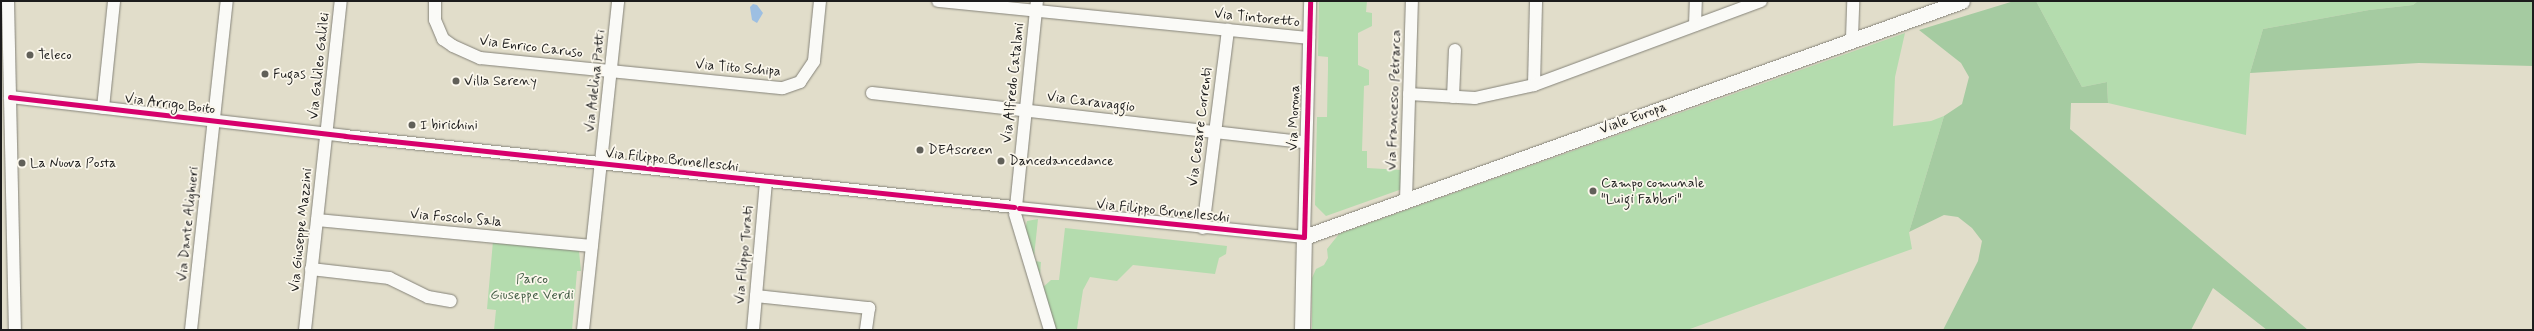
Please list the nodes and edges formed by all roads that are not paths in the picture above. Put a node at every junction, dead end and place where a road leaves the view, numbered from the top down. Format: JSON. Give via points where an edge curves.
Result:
{"nodes":[{"id":1,"x":8,"y":1,"type":"edge"},
{"id":2,"x":114,"y":1,"type":"edge"},
{"id":3,"x":227,"y":1,"type":"edge"},
{"id":4,"x":341,"y":1,"type":"edge"},
{"id":5,"x":435,"y":1,"type":"edge"},
{"id":6,"x":618,"y":1,"type":"edge"},
{"id":7,"x":820,"y":1,"type":"edge"},
{"id":8,"x":938,"y":1,"type":"edge"},
{"id":9,"x":1310,"y":1,"type":"edge"},
{"id":10,"x":1412,"y":1,"type":"edge"},
{"id":11,"x":1536,"y":1,"type":"edge"},
{"id":12,"x":1696,"y":1,"type":"edge"},
{"id":13,"x":1761,"y":1,"type":"edge"},
{"id":14,"x":1853,"y":1,"type":"edge"},
{"id":15,"x":1962,"y":1,"type":"edge"},
{"id":16,"x":1036,"y":6,"type":"edge"},
{"id":17,"x":1695,"y":25,"type":"junction"},
{"id":18,"x":1228,"y":30,"type":"junction"},
{"id":19,"x":1309,"y":38,"type":"junction"},
{"id":20,"x":1852,"y":38,"type":"junction"},
{"id":21,"x":1455,"y":50,"type":"dead end"},
{"id":22,"x":611,"y":71,"type":"junction"},
{"id":23,"x":1534,"y":85,"type":"junction"},
{"id":24,"x":872,"y":93,"type":"dead end"},
{"id":25,"x":1409,"y":94,"type":"junction"},
{"id":26,"x":10,"y":97,"type":"junction"},
{"id":27,"x":1453,"y":97,"type":"junction"},
{"id":28,"x":103,"y":108,"type":"junction"},
{"id":29,"x":1026,"y":110,"type":"junction"},
{"id":30,"x":214,"y":121,"type":"junction"},
{"id":31,"x":1214,"y":133,"type":"junction"},
{"id":32,"x":327,"y":134,"type":"junction"},
{"id":33,"x":1305,"y":142,"type":"junction"},
{"id":34,"x":602,"y":164,"type":"junction"},
{"id":35,"x":765,"y":188,"type":"junction"},
{"id":36,"x":1406,"y":200,"type":"junction"},
{"id":37,"x":1016,"y":209,"type":"junction"},
{"id":38,"x":317,"y":220,"type":"junction"},
{"id":39,"x":1203,"y":228,"type":"junction"},
{"id":40,"x":1304,"y":237,"type":"junction"},
{"id":41,"x":592,"y":246,"type":"junction"},
{"id":42,"x":311,"y":269,"type":"junction"},
{"id":43,"x":756,"y":296,"type":"junction"},
{"id":44,"x":451,"y":301,"type":"dead end"},
{"id":45,"x":15,"y":330,"type":"edge"},
{"id":46,"x":191,"y":330,"type":"edge"},
{"id":47,"x":305,"y":330,"type":"edge"},
{"id":48,"x":582,"y":330,"type":"edge"},
{"id":49,"x":753,"y":330,"type":"edge"},
{"id":50,"x":866,"y":330,"type":"edge"},
{"id":51,"x":1050,"y":330,"type":"edge"},
{"id":52,"x":1302,"y":330,"type":"edge"}],
"edges":[{"from":1,"to":26,"type":"street"},
{"from":2,"to":28,"type":"street"},
{"from":3,"to":30,"type":"street","name":"Via Dante Alighieri"},
{"from":4,"to":32,"type":"street","name":"Via Galileo Galilei"},
{"from":5,"to":22,"type":"street","name":"Via Enrico Caruso","via":[[435,20],[443,39],[464,52],[480,58]]},
{"from":6,"to":22,"type":"street","name":"Via Adelina Patti"},
{"from":7,"to":22,"type":"street","name":"Via Tito Schipa","via":[[814,61],[807,75],[783,88]]},
{"from":8,"to":16,"type":"street","name":"Via Tintoretto"},
{"from":9,"to":19,"type":"street","name":"Via Morona"},
{"from":10,"to":25,"type":"street","name":"Via Francesco Petrarca"},
{"from":11,"to":23,"type":"street"},
{"from":12,"to":17,"type":"street"},
{"from":13,"to":17,"type":"street"},
{"from":14,"to":20,"type":"street"},
{"from":15,"to":20,"type":"main road","name":"Viale Europa"},
{"from":16,"to":18,"type":"street","name":"Via Tintoretto"},
{"from":16,"to":29,"type":"street","name":"Via Alfredo Catalani"},
{"from":17,"to":23,"type":"street"},
{"from":18,"to":19,"type":"street","name":"Via Tintoretto"},
{"from":18,"to":31,"type":"street","name":"Via Cesare Correnti"},
{"from":19,"to":33,"type":"street","name":"Via Morona"},
{"from":20,"to":36,"type":"main road","name":"Viale Europa"},
{"from":21,"to":27,"type":"street"},
{"from":22,"to":34,"type":"street","name":"Via Adelina Patti"},
{"from":23,"to":27,"type":"street","via":[[1475,98]]},
{"from":24,"to":29,"type":"street","name":"Via Caravaggio"},
{"from":25,"to":27,"type":"street"},
{"from":25,"to":36,"type":"street","name":"Via Francesco Petrarca"},
{"from":26,"to":28,"type":"street","name":"Via Arrigo Boito"},
{"from":26,"to":45,"type":"street"},
{"from":28,"to":30,"type":"street","name":"Via Arrigo Boito"},
{"from":29,"to":31,"type":"street","name":"Via Caravaggio"},
{"from":29,"to":37,"type":"street","name":"Via Alfredo Catalani"},
{"from":30,"to":32,"type":"street","name":"Via Arrigo Boito"},
{"from":30,"to":46,"type":"street","name":"Via Dante Alighieri"},
{"from":31,"to":33,"type":"street","name":"Via Caravaggio"},
{"from":31,"to":39,"type":"street","name":"Via Cesare Correnti"},
{"from":32,"to":34,"type":"street","name":"Via Filippo Brunelleschi"},
{"from":32,"to":38,"type":"street","name":"Via Giuseppe Mazzini"},
{"from":33,"to":40,"type":"street","name":"Via Morona"},
{"from":34,"to":35,"type":"street","name":"Via Filippo Brunelleschi"},
{"from":34,"to":41,"type":"street","name":"Via Adelina Patti"},
{"from":35,"to":37,"type":"street","name":"Via Filippo Brunelleschi"},
{"from":35,"to":43,"type":"street","name":"Via Filippo Turati"},
{"from":36,"to":40,"type":"main road","name":"Viale Europa"},
{"from":37,"to":39,"type":"street","name":"Via Filippo Brunelleschi"},
{"from":37,"to":51,"type":"street"},
{"from":38,"to":41,"type":"street","name":"Via Foscolo Sala"},
{"from":38,"to":42,"type":"street","name":"Via Giuseppe Mazzini"},
{"from":39,"to":40,"type":"street","name":"Via Filippo Brunelleschi"},
{"from":40,"to":52,"type":"main road","name":"Via Morona"},
{"from":41,"to":48,"type":"street","name":"Via Adelina Patti"},
{"from":42,"to":44,"type":"street","via":[[389,278],[428,297]]},
{"from":42,"to":47,"type":"street","name":"Via Giuseppe Mazzini"},
{"from":43,"to":49,"type":"street","name":"Via Filippo Turati"},
{"from":43,"to":50,"type":"street","via":[[869,308]]}]}
